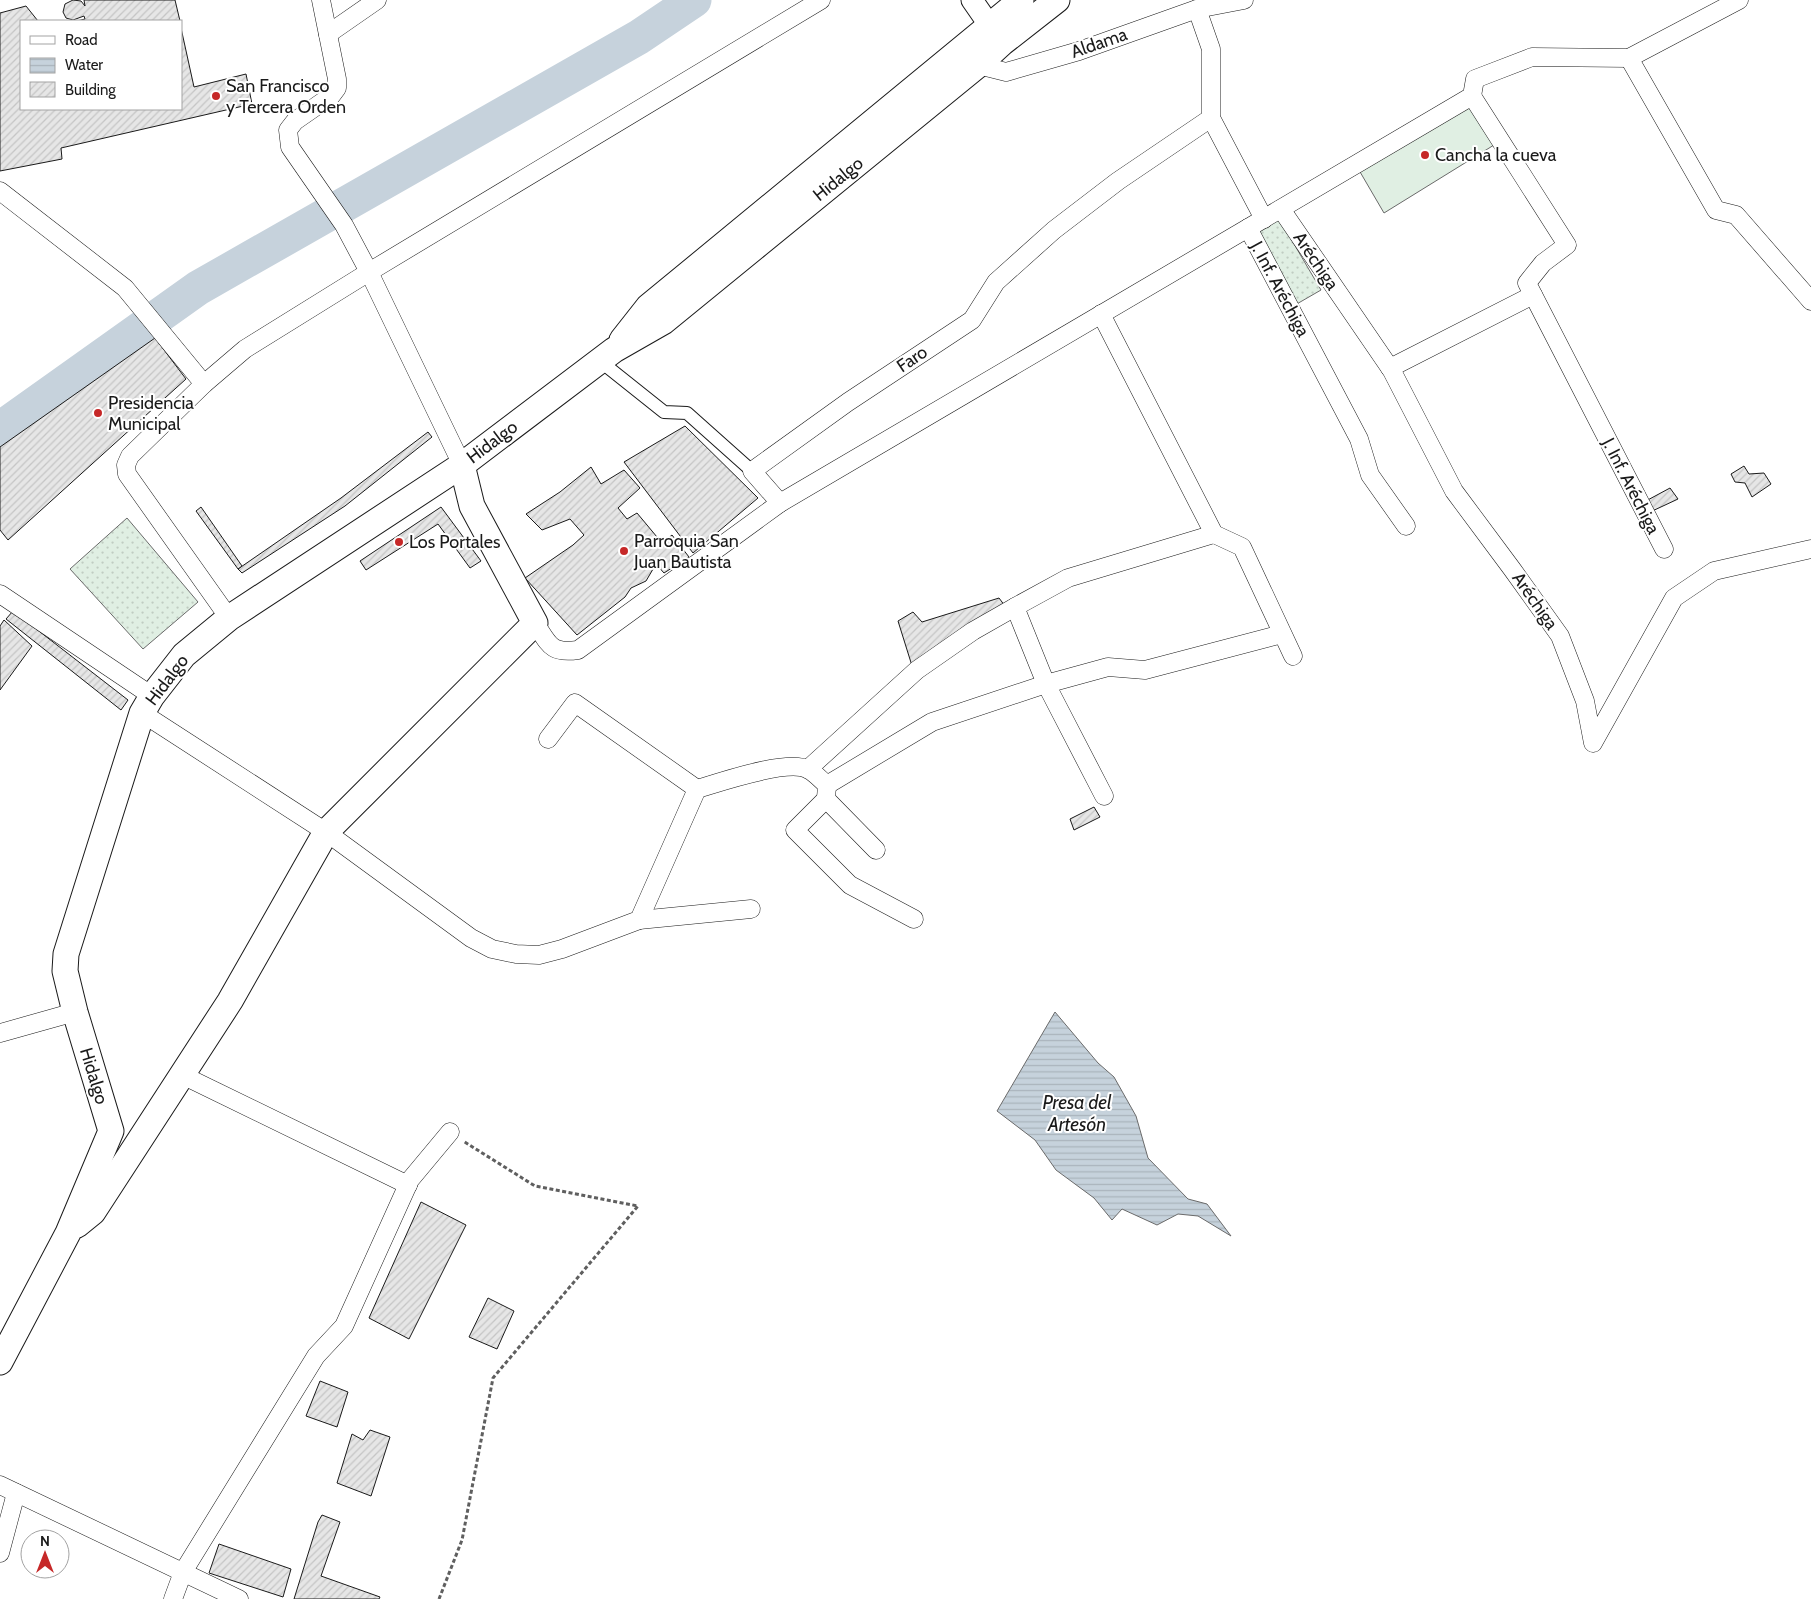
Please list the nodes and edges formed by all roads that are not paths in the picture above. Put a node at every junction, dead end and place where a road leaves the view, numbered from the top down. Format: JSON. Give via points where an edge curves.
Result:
{"nodes":[{"id":1,"x":320,"y":0,"type":"edge"},
{"id":2,"x":377,"y":0,"type":"edge"},
{"id":3,"x":821,"y":0,"type":"edge"},
{"id":4,"x":972,"y":0,"type":"edge"},
{"id":5,"x":1021,"y":0,"type":"edge"},
{"id":6,"x":1057,"y":0,"type":"edge"},
{"id":7,"x":1244,"y":0,"type":"edge"},
{"id":8,"x":1739,"y":0,"type":"edge"},
{"id":9,"x":1225,"y":2,"type":"edge"},
{"id":10,"x":1197,"y":9,"type":"junction"},
{"id":11,"x":328,"y":34,"type":"junction"},
{"id":12,"x":996,"y":34,"type":"junction"},
{"id":13,"x":1629,"y":58,"type":"junction"},
{"id":14,"x":968,"y":59,"type":"junction"},
{"id":15,"x":1472,"y":96,"type":"junction"},
{"id":16,"x":1211,"y":118,"type":"junction"},
{"id":17,"x":0,"y":191,"type":"edge"},
{"id":18,"x":1280,"y":209,"type":"junction"},
{"id":19,"x":1264,"y":219,"type":"junction"},
{"id":20,"x":1248,"y":228,"type":"junction"},
{"id":21,"x":369,"y":272,"type":"junction"},
{"id":22,"x":1533,"y":295,"type":"junction"},
{"id":23,"x":1811,"y":301,"type":"edge"},
{"id":24,"x":1101,"y":314,"type":"junction"},
{"id":25,"x":607,"y":355,"type":"junction"},
{"id":26,"x":1390,"y":368,"type":"junction"},
{"id":27,"x":204,"y":384,"type":"junction"},
{"id":28,"x":462,"y":464,"type":"junction"},
{"id":29,"x":752,"y":471,"type":"junction"},
{"id":30,"x":780,"y":503,"type":"junction"},
{"id":31,"x":1406,"y":526,"type":"dead end"},
{"id":32,"x":1214,"y":534,"type":"junction"},
{"id":33,"x":1664,"y":549,"type":"dead end"},
{"id":34,"x":1811,"y":549,"type":"edge"},
{"id":35,"x":0,"y":594,"type":"edge"},
{"id":36,"x":1015,"y":607,"type":"junction"},
{"id":37,"x":229,"y":618,"type":"junction"},
{"id":38,"x":535,"y":623,"type":"junction"},
{"id":39,"x":1282,"y":634,"type":"junction"},
{"id":40,"x":1293,"y":656,"type":"dead end"},
{"id":41,"x":1046,"y":684,"type":"junction"},
{"id":42,"x":147,"y":704,"type":"junction"},
{"id":43,"x":548,"y":739,"type":"dead end"},
{"id":44,"x":808,"y":769,"type":"junction"},
{"id":45,"x":698,"y":789,"type":"junction"},
{"id":46,"x":826,"y":792,"type":"junction"},
{"id":47,"x":1104,"y":796,"type":"dead end"},
{"id":48,"x":326,"y":832,"type":"junction"},
{"id":49,"x":876,"y":850,"type":"dead end"},
{"id":50,"x":752,"y":910,"type":"dead end"},
{"id":51,"x":914,"y":919,"type":"dead end"},
{"id":52,"x":639,"y":920,"type":"junction"},
{"id":53,"x":75,"y":1012,"type":"junction"},
{"id":54,"x":0,"y":1033,"type":"edge"},
{"id":55,"x":182,"y":1075,"type":"junction"},
{"id":56,"x":111,"y":1131,"type":"junction"},
{"id":57,"x":450,"y":1132,"type":"road end"},
{"id":58,"x":140,"y":1140,"type":"junction"},
{"id":59,"x":408,"y":1185,"type":"junction"},
{"id":60,"x":68,"y":1233,"type":"junction"},
{"id":61,"x":0,"y":1362,"type":"edge"},
{"id":62,"x":8,"y":1489,"type":"edge"},
{"id":63,"x":0,"y":1553,"type":"edge"},
{"id":64,"x":183,"y":1572,"type":"junction"},
{"id":65,"x":173,"y":1599,"type":"edge"},
{"id":66,"x":238,"y":1599,"type":"edge"}],
"edges":[{"from":1,"to":11,"type":"street"},
{"from":2,"to":11,"type":"street"},
{"from":3,"to":21,"type":"street"},
{"from":4,"to":12,"type":"street"},
{"from":5,"to":12,"type":"main road","name":"Hidalgo"},
{"from":6,"to":12,"type":"main road","name":"Hidalgo"},
{"from":7,"to":9,"type":"street","name":"Aldama"},
{"from":8,"to":13,"type":"street"},
{"from":9,"to":10,"type":"street","name":"Aldama"},
{"from":10,"to":14,"type":"street","name":"Aldama","via":[[1079,51],[1006,72]]},
{"from":10,"to":16,"type":"street","via":[[1211,49]]},
{"from":11,"to":21,"type":"street","via":[[336,88],[331,96],[295,121],[288,130],[290,147],[344,225]]},
{"from":12,"to":14,"type":"main road","name":"Hidalgo"},
{"from":13,"to":15,"type":"street","via":[[1532,57],[1475,79]]},
{"from":13,"to":23,"type":"street","via":[[1716,210],[1736,215]]},
{"from":14,"to":25,"type":"main road","name":"Hidalgo","via":[[663,322]]},
{"from":15,"to":18,"type":"street","name":"J. Inf. Aréchiga"},
{"from":15,"to":22,"type":"street","via":[[1567,245],[1543,263],[1527,283]]},
{"from":16,"to":19,"type":"street"},
{"from":16,"to":29,"type":"street","name":"Faro","via":[[1118,181],[1054,230],[996,282],[972,320],[848,402]]},
{"from":17,"to":27,"type":"street","via":[[125,288]]},
{"from":18,"to":19,"type":"street","name":"J. Inf. Aréchiga"},
{"from":18,"to":26,"type":"street","name":"Aréchiga"},
{"from":19,"to":20,"type":"street","name":"J. Inf. Aréchiga"},
{"from":20,"to":24,"type":"street"},
{"from":20,"to":31,"type":"street","name":"J. Inf. Aréchiga","via":[[1359,439],[1370,476]]},
{"from":21,"to":27,"type":"street","via":[[244,349]]},
{"from":21,"to":28,"type":"street"},
{"from":22,"to":26,"type":"street"},
{"from":22,"to":33,"type":"street","name":"J. Inf. Aréchiga"},
{"from":24,"to":30,"type":"street"},
{"from":24,"to":32,"type":"street"},
{"from":25,"to":28,"type":"main road","name":"Hidalgo"},
{"from":25,"to":29,"type":"street","via":[[664,412],[687,413]]},
{"from":26,"to":34,"type":"street","name":"Aréchiga","via":[[1454,491],[1560,636],[1584,701],[1593,743],[1674,598],[1714,572]]},
{"from":27,"to":37,"type":"street","via":[[130,456],[126,465],[127,474]]},
{"from":28,"to":37,"type":"main road","name":"Hidalgo"},
{"from":28,"to":38,"type":"main road","via":[[472,506]]},
{"from":29,"to":30,"type":"street"},
{"from":30,"to":38,"type":"street","via":[[578,650],[563,652],[551,647]]},
{"from":32,"to":36,"type":"street","via":[[1068,578]]},
{"from":32,"to":39,"type":"street","via":[[1242,548]]},
{"from":35,"to":42,"type":"street"},
{"from":36,"to":41,"type":"street"},
{"from":36,"to":44,"type":"street","via":[[973,631],[918,670]]},
{"from":37,"to":42,"type":"main road","name":"Hidalgo","via":[[184,655]]},
{"from":38,"to":48,"type":"main road"},
{"from":39,"to":40,"type":"street"},
{"from":39,"to":41,"type":"street","via":[[1144,670],[1108,666]]},
{"from":41,"to":46,"type":"street","via":[[932,722]]},
{"from":41,"to":47,"type":"street"},
{"from":42,"to":48,"type":"street"},
{"from":42,"to":53,"type":"main road","name":"Hidalgo","via":[[66,954],[65,971]]},
{"from":43,"to":45,"type":"street","via":[[575,703]]},
{"from":44,"to":45,"type":"street","via":[[774,768]]},
{"from":44,"to":46,"type":"street"},
{"from":45,"to":52,"type":"street"},
{"from":46,"to":49,"type":"street"},
{"from":46,"to":51,"type":"street","via":[[794,830],[850,885]]},
{"from":48,"to":52,"type":"street","via":[[471,938],[492,948],[539,955]]},
{"from":48,"to":55,"type":"main road","via":[[230,1001]]},
{"from":50,"to":52,"type":"street"},
{"from":53,"to":54,"type":"street"},
{"from":53,"to":56,"type":"main road","name":"Hidalgo"},
{"from":55,"to":58,"type":"main road"},
{"from":55,"to":59,"type":"street"},
{"from":56,"to":58,"type":"main road"},
{"from":56,"to":60,"type":"main road"},
{"from":57,"to":59,"type":"street"},
{"from":58,"to":60,"type":"main road","via":[[93,1212]]},
{"from":59,"to":64,"type":"street","via":[[344,1326],[316,1356]]},
{"from":60,"to":61,"type":"main road"},
{"from":62,"to":63,"type":"street"},
{"from":62,"to":64,"type":"street"},
{"from":64,"to":65,"type":"street"},
{"from":64,"to":66,"type":"street"}]}
